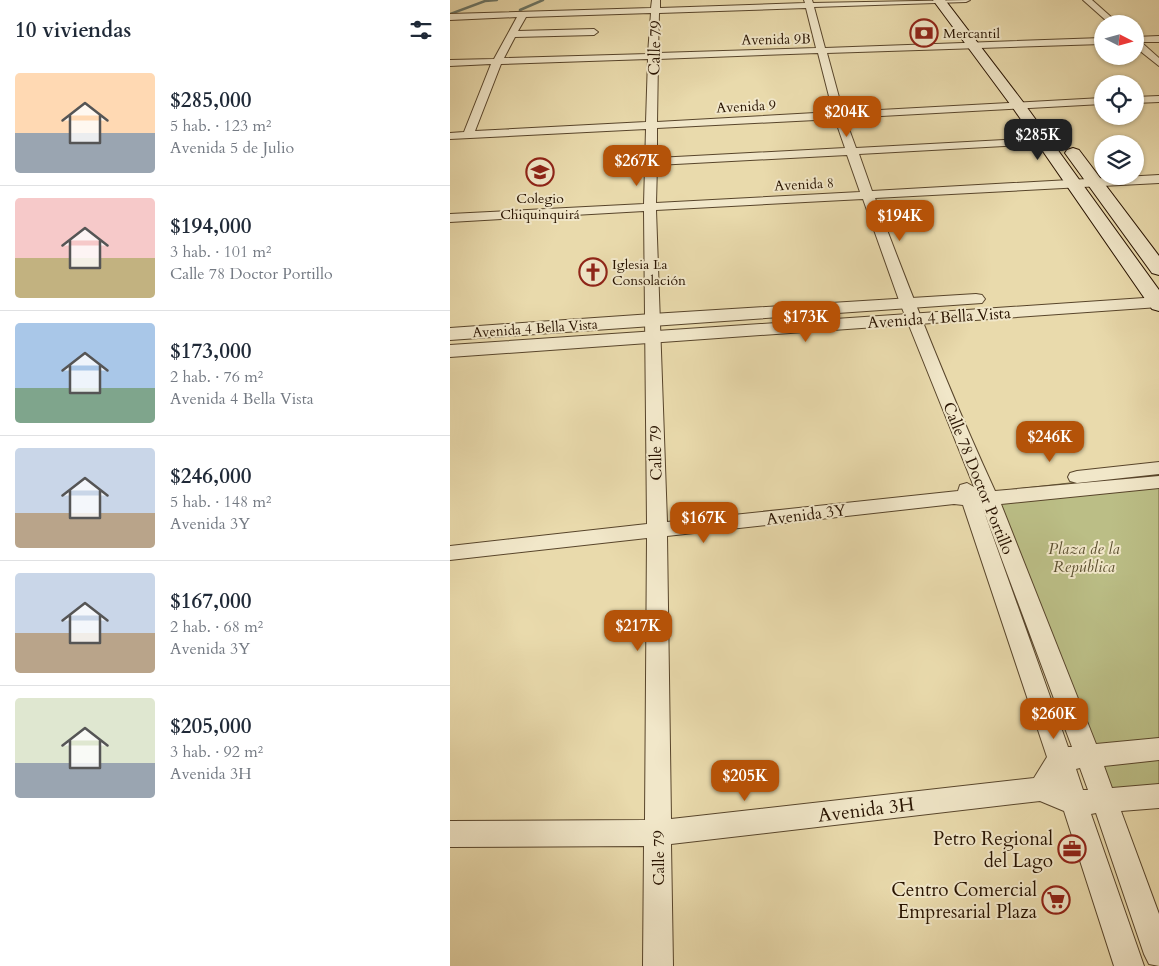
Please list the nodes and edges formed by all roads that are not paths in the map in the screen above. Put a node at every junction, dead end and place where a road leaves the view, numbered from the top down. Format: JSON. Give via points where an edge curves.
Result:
{"nodes":[{"id":1,"x":656,"y":0,"type":"edge"},
{"id":2,"x":947,"y":0,"type":"edge"},
{"id":3,"x":966,"y":0,"type":"edge"},
{"id":4,"x":1087,"y":0,"type":"edge"},
{"id":5,"x":809,"y":3,"type":"edge"},
{"id":6,"x":655,"y":11,"type":"junction"},
{"id":7,"x":1104,"y":15,"type":"edge"},
{"id":8,"x":522,"y":16,"type":"junction"},
{"id":9,"x":450,"y":17,"type":"edge"},
{"id":10,"x":594,"y":32,"type":"dead end"},
{"id":11,"x":512,"y":34,"type":"junction"},
{"id":12,"x":1159,"y":39,"type":"edge"},
{"id":13,"x":1144,"y":40,"type":"edge"},
{"id":14,"x":1094,"y":41,"type":"edge"},
{"id":15,"x":982,"y":46,"type":"junction"},
{"id":16,"x":1144,"y":49,"type":"edge"},
{"id":17,"x":822,"y":51,"type":"junction"},
{"id":18,"x":653,"y":55,"type":"junction"},
{"id":19,"x":497,"y":62,"type":"junction"},
{"id":20,"x":1158,"y":62,"type":"edge"},
{"id":21,"x":450,"y":63,"type":"edge"},
{"id":22,"x":1159,"y":99,"type":"edge"},
{"id":23,"x":1144,"y":100,"type":"edge"},
{"id":24,"x":1094,"y":101,"type":"edge"},
{"id":25,"x":1018,"y":105,"type":"junction"},
{"id":26,"x":1035,"y":105,"type":"junction"},
{"id":27,"x":839,"y":116,"type":"junction"},
{"id":28,"x":1047,"y":120,"type":"dead end"},
{"id":29,"x":651,"y":126,"type":"junction"},
{"id":30,"x":468,"y":135,"type":"junction"},
{"id":31,"x":450,"y":136,"type":"edge"},
{"id":32,"x":1043,"y":141,"type":"junction"},
{"id":33,"x":1065,"y":143,"type":"dead end"},
{"id":34,"x":852,"y":151,"type":"junction"},
{"id":35,"x":652,"y":162,"type":"junction"},
{"id":36,"x":1159,"y":178,"type":"edge"},
{"id":37,"x":1144,"y":179,"type":"edge"},
{"id":38,"x":1094,"y":182,"type":"joint"},
{"id":39,"x":1073,"y":183,"type":"junction"},
{"id":40,"x":1096,"y":185,"type":"edge"},
{"id":41,"x":868,"y":196,"type":"junction"},
{"id":42,"x":650,"y":207,"type":"junction"},
{"id":43,"x":450,"y":218,"type":"edge"},
{"id":44,"x":1159,"y":269,"type":"edge"},
{"id":45,"x":1156,"y":298,"type":"edge"},
{"id":46,"x":910,"y":311,"type":"junction"},
{"id":47,"x":652,"y":329,"type":"junction"},
{"id":48,"x":450,"y":334,"type":"edge"},
{"id":49,"x":450,"y":351,"type":"edge"},
{"id":50,"x":1159,"y":468,"type":"edge"},
{"id":51,"x":1134,"y":478,"type":"junction"},
{"id":52,"x":1159,"y":482,"type":"edge"},
{"id":53,"x":973,"y":494,"type":"junction"},
{"id":54,"x":657,"y":532,"type":"junction"},
{"id":55,"x":450,"y":553,"type":"edge"},
{"id":56,"x":1159,"y":749,"type":"edge"},
{"id":57,"x":1088,"y":756,"type":"junction"},
{"id":58,"x":1060,"y":759,"type":"junction"},
{"id":59,"x":1041,"y":789,"type":"junction"},
{"id":60,"x":1159,"y":796,"type":"edge"},
{"id":61,"x":1104,"y":800,"type":"junction"},
{"id":62,"x":1075,"y":803,"type":"junction"},
{"id":63,"x":657,"y":833,"type":"junction"},
{"id":64,"x":450,"y":834,"type":"edge"},
{"id":65,"x":1159,"y":954,"type":"edge"},
{"id":66,"x":658,"y":966,"type":"edge"},
{"id":67,"x":1129,"y":966,"type":"edge"}],
"edges":[{"from":1,"to":6,"type":"street","name":"Calle 79"},
{"from":2,"to":3,"type":"street"},
{"from":2,"to":5,"type":"street"},
{"from":2,"to":15,"type":"main road"},
{"from":4,"to":7,"type":"street"},
{"from":5,"to":6,"type":"street"},
{"from":5,"to":17,"type":"street","name":"Calle 78 Doctor Portillo"},
{"from":6,"to":8,"type":"street"},
{"from":6,"to":18,"type":"street","name":"Calle 79"},
{"from":8,"to":9,"type":"street"},
{"from":8,"to":11,"type":"street"},
{"from":10,"to":11,"type":"street"},
{"from":11,"to":19,"type":"street"},
{"from":12,"to":13,"type":"street"},
{"from":14,"to":15,"type":"street","name":"Avenida 9B"},
{"from":15,"to":17,"type":"street","name":"Avenida 9B"},
{"from":15,"to":25,"type":"main road"},
{"from":15,"to":26,"type":"main road"},
{"from":16,"to":20,"type":"street"},
{"from":17,"to":18,"type":"street","name":"Avenida 9B"},
{"from":17,"to":27,"type":"street","name":"Calle 78 Doctor Portillo"},
{"from":18,"to":19,"type":"street","name":"Avenida 9B"},
{"from":18,"to":29,"type":"street","name":"Calle 79"},
{"from":19,"to":21,"type":"street","name":"Avenida 9B"},
{"from":19,"to":30,"type":"street"},
{"from":22,"to":23,"type":"street"},
{"from":24,"to":26,"type":"street","name":"Avenida 9"},
{"from":25,"to":26,"type":"street","name":"Avenida 9"},
{"from":25,"to":27,"type":"street","name":"Avenida 9"},
{"from":25,"to":32,"type":"main road"},
{"from":26,"to":28,"type":"main road"},
{"from":27,"to":29,"type":"street","name":"Avenida 9"},
{"from":27,"to":34,"type":"street","name":"Calle 78 Doctor Portillo"},
{"from":29,"to":30,"type":"street","name":"Avenida 9"},
{"from":29,"to":35,"type":"street","name":"Calle 79"},
{"from":30,"to":31,"type":"street","name":"Avenida 9"},
{"from":32,"to":34,"type":"street"},
{"from":32,"to":39,"type":"main road"},
{"from":33,"to":38,"type":"main road"},
{"from":34,"to":35,"type":"street"},
{"from":34,"to":41,"type":"street","name":"Calle 78 Doctor Portillo"},
{"from":35,"to":42,"type":"street","name":"Calle 79"},
{"from":36,"to":37,"type":"street","name":"Avenida 8"},
{"from":38,"to":39,"type":"street","name":"Avenida 8"},
{"from":39,"to":41,"type":"street","name":"Avenida 8"},
{"from":39,"to":45,"type":"main road"},
{"from":40,"to":44,"type":"main road"},
{"from":41,"to":42,"type":"street","name":"Avenida 8"},
{"from":41,"to":46,"type":"street","name":"Calle 78 Doctor Portillo"},
{"from":42,"to":43,"type":"street","name":"Avenida 8"},
{"from":42,"to":47,"type":"street","name":"Calle 79"},
{"from":45,"to":46,"type":"street","name":"Avenida 4 Bella Vista"},
{"from":46,"to":47,"type":"street","name":"Avenida 4 Bella Vista"},
{"from":46,"to":53,"type":"street","name":"Calle 78 Doctor Portillo"},
{"from":47,"to":48,"type":"street","name":"Avenida 4 Bella Vista"},
{"from":47,"to":49,"type":"street","name":"Avenida 4 Bella Vista"},
{"from":47,"to":54,"type":"street","name":"Calle 79"},
{"from":50,"to":51,"type":"street","name":"Avenida 3Y"},
{"from":51,"to":52,"type":"street","name":"Avenida 3Y"},
{"from":51,"to":53,"type":"street","name":"Avenida 3Y"},
{"from":53,"to":54,"type":"street","name":"Avenida 3Y"},
{"from":53,"to":57,"type":"street","name":"Calle 78 Doctor Portillo"},
{"from":53,"to":58,"type":"street","name":"Calle 78 Doctor Portillo"},
{"from":54,"to":55,"type":"street","name":"Avenida 3Y"},
{"from":54,"to":63,"type":"street","name":"Calle 79"},
{"from":56,"to":57,"type":"street"},
{"from":57,"to":58,"type":"street"},
{"from":57,"to":61,"type":"street","name":"Calle 78 Doctor Portillo"},
{"from":58,"to":59,"type":"street"},
{"from":58,"to":62,"type":"street","name":"Calle 78 Doctor Portillo"},
{"from":59,"to":62,"type":"street","name":"Avenida 3H"},
{"from":59,"to":63,"type":"street","name":"Avenida 3H"},
{"from":60,"to":61,"type":"street","name":"Avenida 3H"},
{"from":61,"to":62,"type":"street","name":"Avenida 3H"},
{"from":61,"to":65,"type":"street","name":"Calle 78 Doctor Portillo"},
{"from":62,"to":67,"type":"street","name":"Calle 78 Doctor Portillo"},
{"from":63,"to":64,"type":"street","name":"Avenida 3H"},
{"from":63,"to":66,"type":"street","name":"Calle 79"}]}
